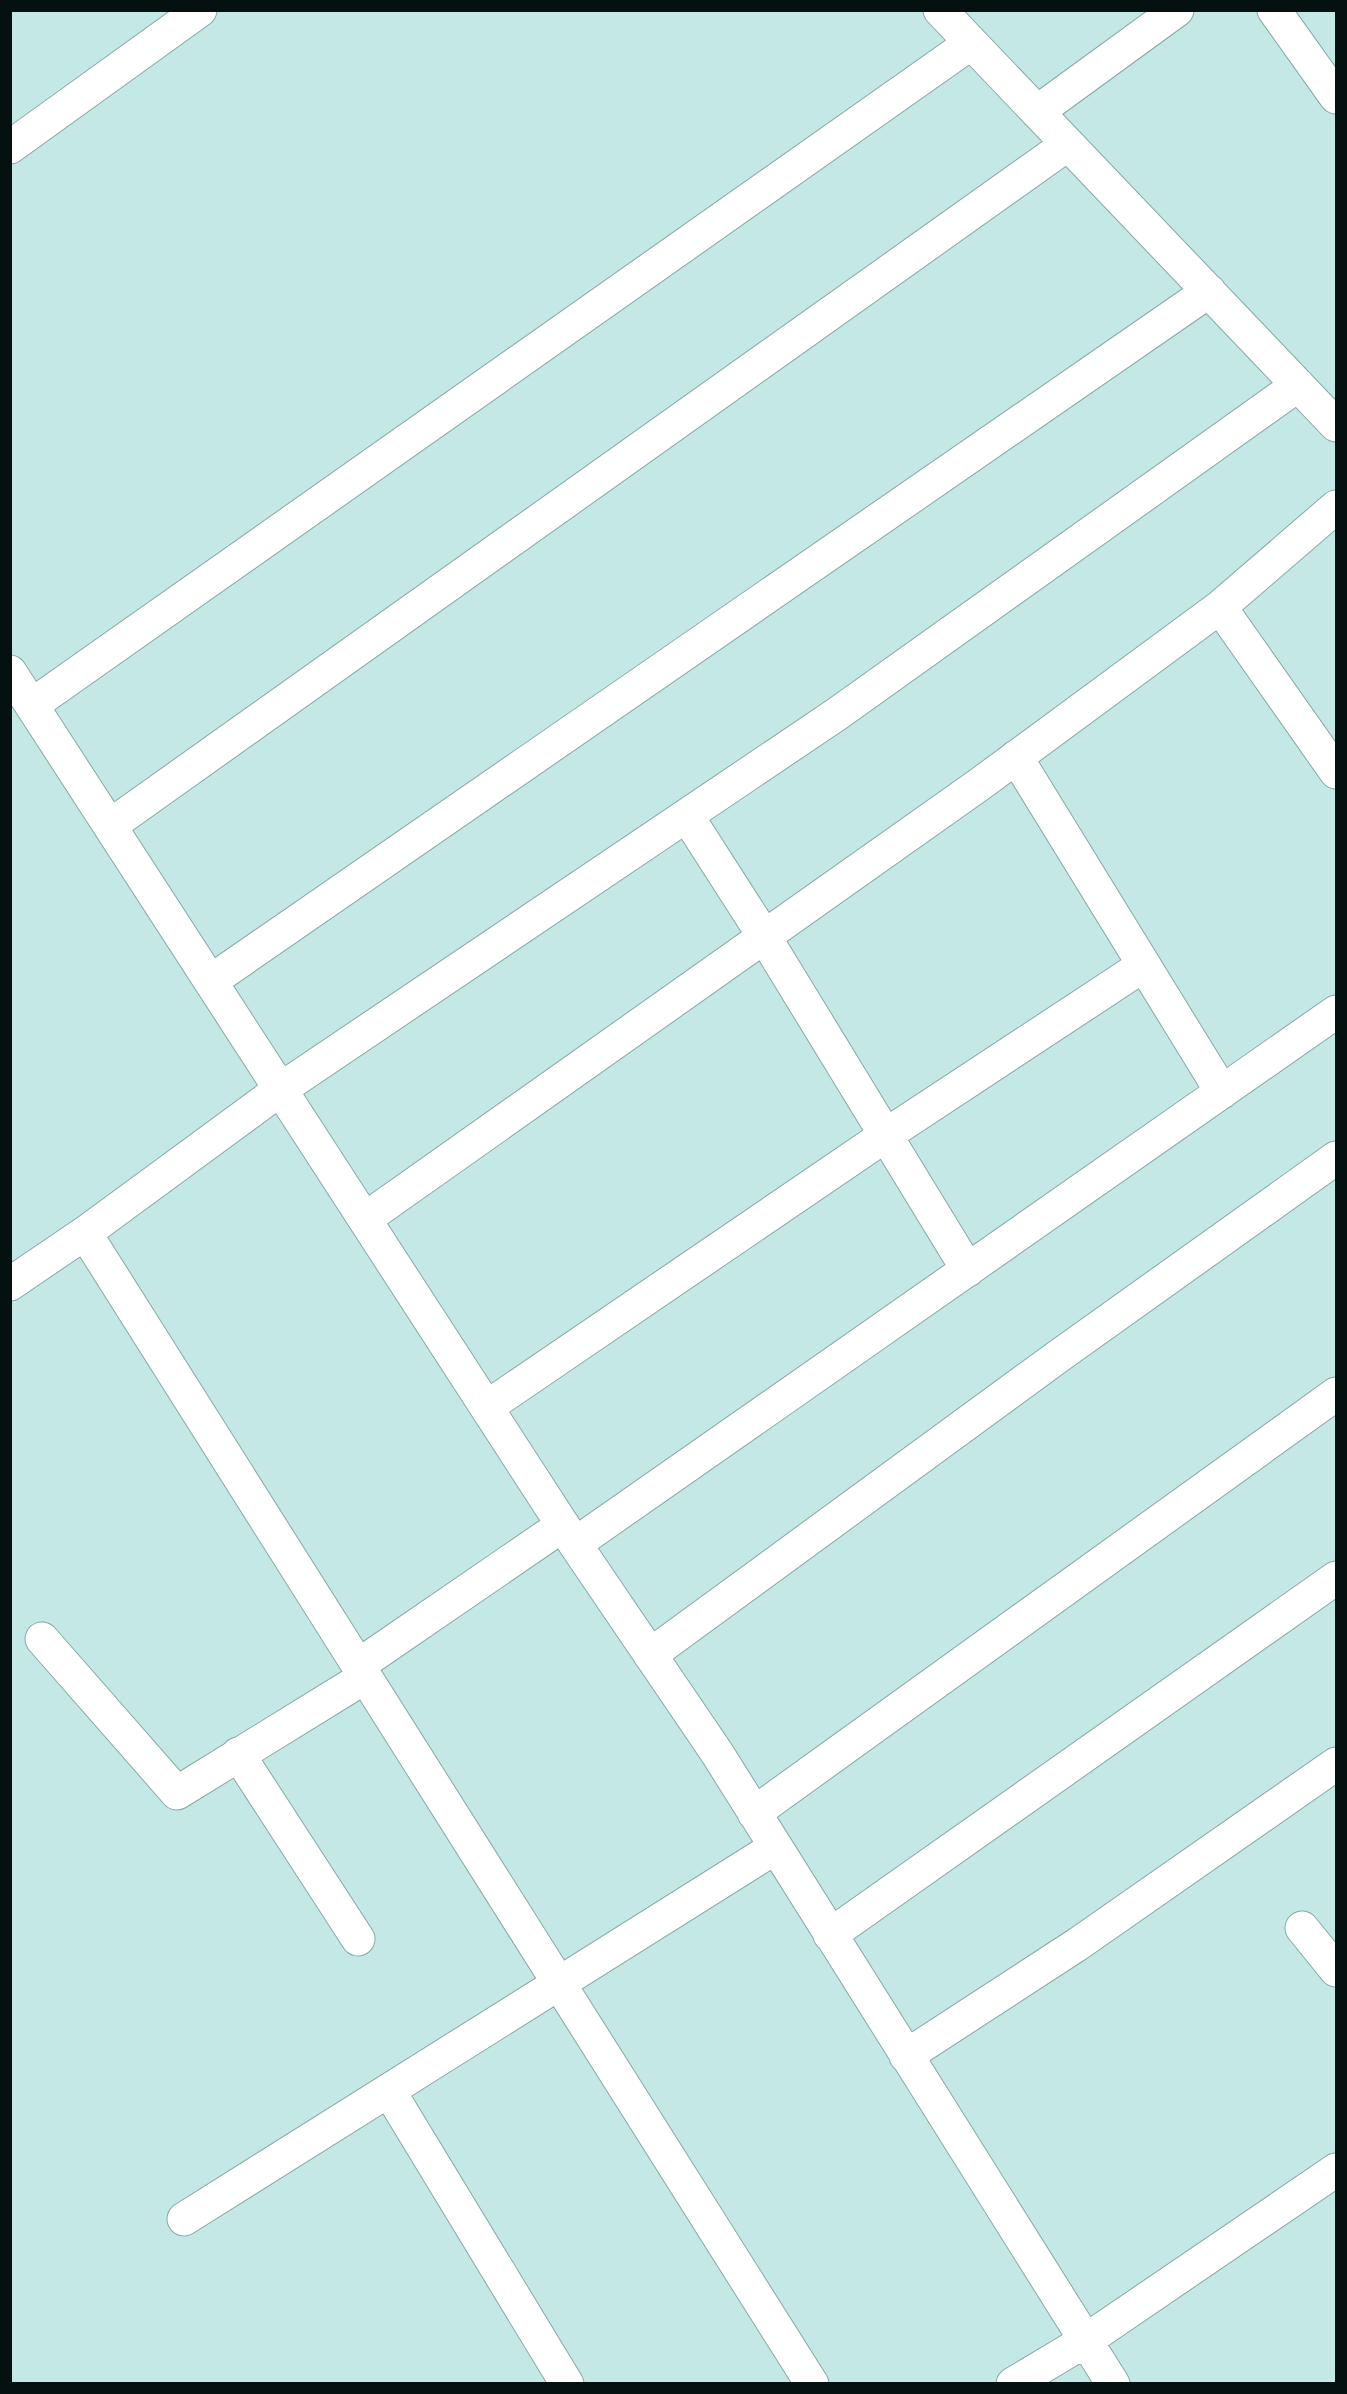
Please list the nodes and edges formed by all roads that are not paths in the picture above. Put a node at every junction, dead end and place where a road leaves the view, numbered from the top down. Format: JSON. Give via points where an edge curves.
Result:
{"nodes":[{"id":1,"x":200,"y":10,"type":"edge"},
{"id":2,"x":940,"y":10,"type":"edge"},
{"id":3,"x":1177,"y":10,"type":"edge"},
{"id":4,"x":1274,"y":10,"type":"edge"},
{"id":5,"x":971,"y":43,"type":"junction"},
{"id":6,"x":1336,"y":97,"type":"edge"},
{"id":7,"x":1037,"y":112,"type":"junction"},
{"id":8,"x":1068,"y":144,"type":"junction"},
{"id":9,"x":10,"y":147,"type":"edge"},
{"id":10,"x":1209,"y":291,"type":"junction"},
{"id":11,"x":1298,"y":385,"type":"junction"},
{"id":12,"x":1336,"y":425,"type":"edge"},
{"id":13,"x":1336,"y":507,"type":"edge"},
{"id":14,"x":1220,"y":607,"type":"junction"},
{"id":15,"x":10,"y":672,"type":"edge"},
{"id":16,"x":32,"y":705,"type":"junction"},
{"id":17,"x":1016,"y":757,"type":"junction"},
{"id":18,"x":1336,"y":772,"type":"edge"},
{"id":19,"x":687,"y":816,"type":"junction"},
{"id":20,"x":111,"y":825,"type":"junction"},
{"id":21,"x":764,"y":936,"type":"junction"},
{"id":22,"x":1144,"y":965,"type":"junction"},
{"id":23,"x":211,"y":981,"type":"junction"},
{"id":24,"x":1336,"y":1012,"type":"edge"},
{"id":25,"x":281,"y":1089,"type":"junction"},
{"id":26,"x":1222,"y":1092,"type":"junction"},
{"id":27,"x":885,"y":1135,"type":"junction"},
{"id":28,"x":1336,"y":1158,"type":"edge"},
{"id":29,"x":365,"y":1219,"type":"junction"},
{"id":30,"x":85,"y":1233,"type":"junction"},
{"id":31,"x":968,"y":1270,"type":"junction"},
{"id":32,"x":10,"y":1284,"type":"edge"},
{"id":33,"x":1336,"y":1394,"type":"edge"},
{"id":34,"x":487,"y":1407,"type":"junction"},
{"id":35,"x":569,"y":1534,"type":"junction"},
{"id":36,"x":1336,"y":1578,"type":"edge"},
{"id":37,"x":42,"y":1639,"type":"dead end"},
{"id":38,"x":650,"y":1655,"type":"junction"},
{"id":39,"x":362,"y":1671,"type":"junction"},
{"id":40,"x":238,"y":1754,"type":"junction"},
{"id":41,"x":1336,"y":1764,"type":"edge"},
{"id":42,"x":754,"y":1813,"type":"junction"},
{"id":43,"x":776,"y":1848,"type":"junction"},
{"id":44,"x":1302,"y":1928,"type":"dead end"},
{"id":45,"x":830,"y":1935,"type":"junction"},
{"id":46,"x":358,"y":1939,"type":"dead end"},
{"id":47,"x":1336,"y":1970,"type":"edge"},
{"id":48,"x":559,"y":1983,"type":"junction"},
{"id":49,"x":906,"y":2056,"type":"junction"},
{"id":50,"x":389,"y":2091,"type":"junction"},
{"id":51,"x":1336,"y":2170,"type":"edge"},
{"id":52,"x":184,"y":2219,"type":"dead end"},
{"id":53,"x":1085,"y":2341,"type":"junction"},
{"id":54,"x":567,"y":2384,"type":"edge"},
{"id":55,"x":812,"y":2384,"type":"edge"},
{"id":56,"x":1013,"y":2384,"type":"edge"},
{"id":57,"x":1113,"y":2384,"type":"edge"}],
"edges":[{"from":1,"to":9,"type":"street"},
{"from":2,"to":5,"type":"street"},
{"from":3,"to":7,"type":"street"},
{"from":4,"to":6,"type":"street"},
{"from":5,"to":7,"type":"street"},
{"from":5,"to":16,"type":"street"},
{"from":7,"to":8,"type":"street"},
{"from":8,"to":10,"type":"street"},
{"from":8,"to":20,"type":"street"},
{"from":10,"to":11,"type":"street"},
{"from":10,"to":23,"type":"street"},
{"from":11,"to":12,"type":"street"},
{"from":11,"to":19,"type":"street","via":[[837,714]]},
{"from":13,"to":14,"type":"street"},
{"from":14,"to":17,"type":"street"},
{"from":14,"to":18,"type":"street"},
{"from":15,"to":16,"type":"street"},
{"from":16,"to":20,"type":"street"},
{"from":17,"to":21,"type":"street"},
{"from":17,"to":22,"type":"street"},
{"from":19,"to":21,"type":"street"},
{"from":19,"to":25,"type":"street"},
{"from":20,"to":23,"type":"street"},
{"from":21,"to":27,"type":"street"},
{"from":21,"to":29,"type":"street"},
{"from":22,"to":26,"type":"street"},
{"from":22,"to":27,"type":"street"},
{"from":23,"to":25,"type":"street"},
{"from":24,"to":26,"type":"street"},
{"from":25,"to":29,"type":"street"},
{"from":25,"to":30,"type":"street"},
{"from":26,"to":31,"type":"street"},
{"from":27,"to":31,"type":"street"},
{"from":27,"to":34,"type":"street"},
{"from":28,"to":38,"type":"street"},
{"from":29,"to":34,"type":"street"},
{"from":30,"to":32,"type":"street"},
{"from":30,"to":39,"type":"street"},
{"from":31,"to":35,"type":"street"},
{"from":33,"to":42,"type":"street"},
{"from":34,"to":35,"type":"street"},
{"from":35,"to":38,"type":"street"},
{"from":35,"to":39,"type":"street"},
{"from":36,"to":45,"type":"street"},
{"from":37,"to":40,"type":"street","via":[[177,1793]]},
{"from":38,"to":42,"type":"street"},
{"from":39,"to":40,"type":"street"},
{"from":39,"to":48,"type":"street"},
{"from":40,"to":46,"type":"street"},
{"from":41,"to":49,"type":"street","via":[[1078,1944]]},
{"from":42,"to":43,"type":"street"},
{"from":43,"to":45,"type":"street"},
{"from":43,"to":48,"type":"street"},
{"from":44,"to":47,"type":"street"},
{"from":45,"to":49,"type":"street"},
{"from":48,"to":50,"type":"street"},
{"from":48,"to":55,"type":"street"},
{"from":49,"to":53,"type":"street"},
{"from":50,"to":52,"type":"street"},
{"from":50,"to":54,"type":"street"},
{"from":51,"to":53,"type":"street"},
{"from":53,"to":56,"type":"street"},
{"from":53,"to":57,"type":"street"}]}
